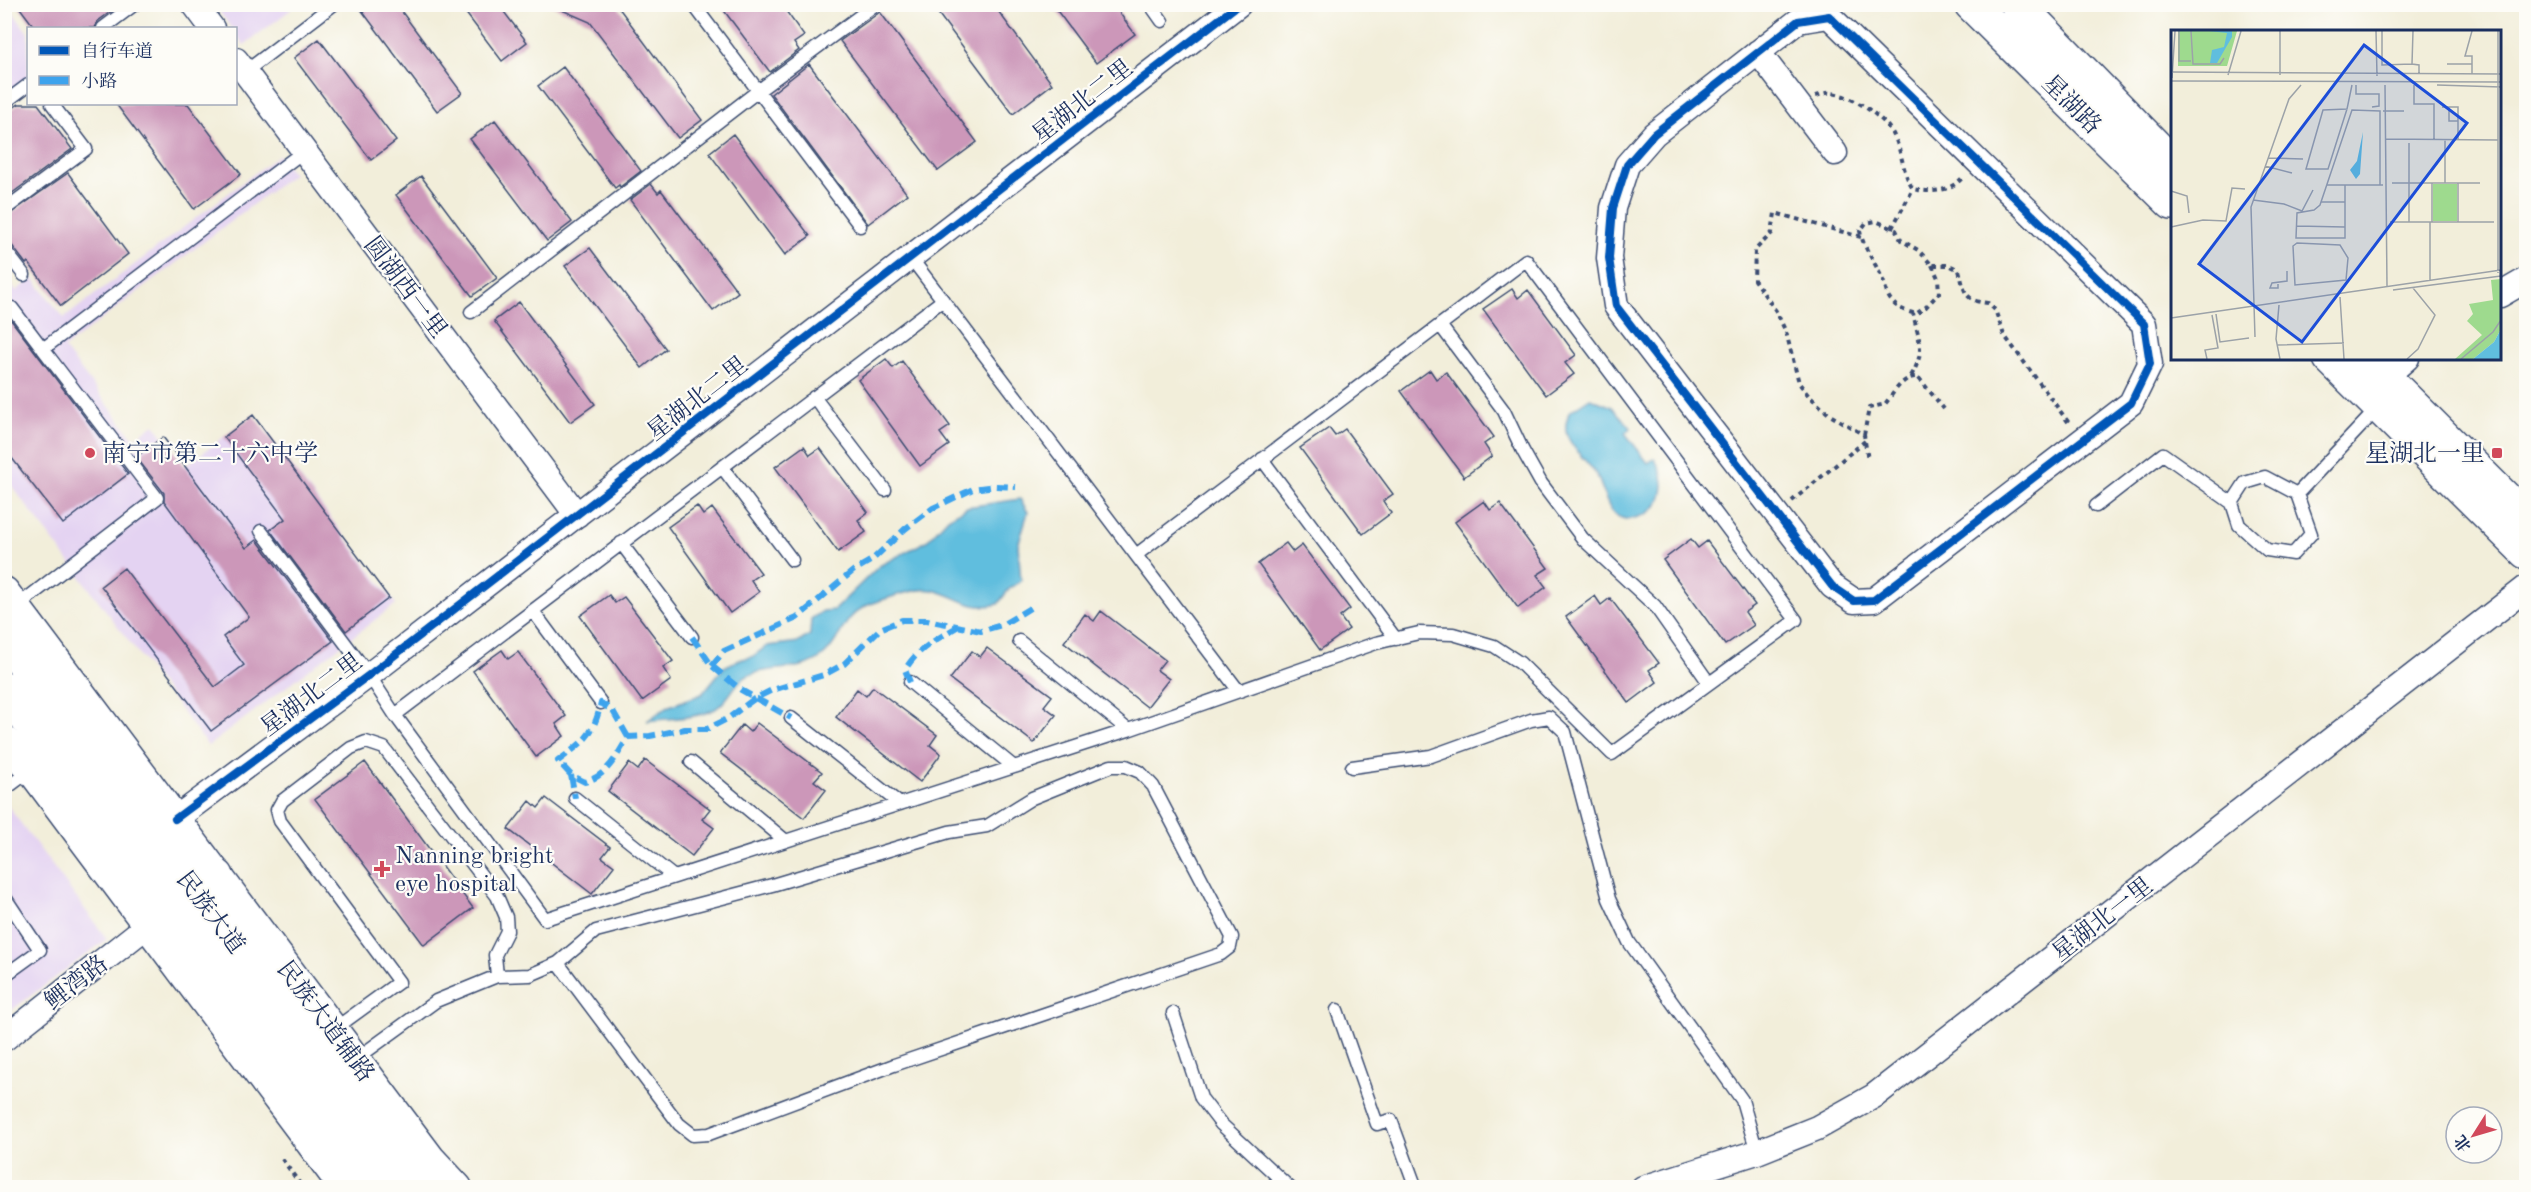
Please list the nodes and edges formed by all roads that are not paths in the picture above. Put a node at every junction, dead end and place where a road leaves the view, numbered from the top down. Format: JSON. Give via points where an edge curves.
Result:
{"nodes":[{"id":1,"x":135,"y":4,"type":"edge"},
{"id":2,"x":194,"y":4,"type":"edge"},
{"id":3,"x":334,"y":4,"type":"edge"},
{"id":4,"x":693,"y":4,"type":"edge"},
{"id":5,"x":876,"y":4,"type":"edge"},
{"id":6,"x":1150,"y":4,"type":"edge"},
{"id":7,"x":1239,"y":4,"type":"edge"},
{"id":8,"x":1971,"y":4,"type":"edge"},
{"id":9,"x":2017,"y":4,"type":"edge"},
{"id":10,"x":1162,"y":21,"type":"dead end"},
{"id":11,"x":104,"y":27,"type":"edge"},
{"id":12,"x":211,"y":27,"type":"edge"},
{"id":13,"x":1758,"y":52,"type":"junction"},
{"id":14,"x":240,"y":66,"type":"edge"},
{"id":15,"x":27,"y":86,"type":"edge"},
{"id":16,"x":758,"y":91,"type":"junction"},
{"id":17,"x":4,"y":103,"type":"edge"},
{"id":18,"x":53,"y":105,"type":"edge"},
{"id":19,"x":304,"y":152,"type":"junction"},
{"id":20,"x":1835,"y":153,"type":"dead end"},
{"id":21,"x":2171,"y":162,"type":"edge"},
{"id":22,"x":2171,"y":202,"type":"edge"},
{"id":23,"x":4,"y":210,"type":"edge"},
{"id":24,"x":860,"y":226,"type":"dead end"},
{"id":25,"x":4,"y":249,"type":"edge"},
{"id":26,"x":911,"y":258,"type":"junction"},
{"id":27,"x":24,"y":275,"type":"dead end"},
{"id":28,"x":2526,"y":280,"type":"edge"},
{"id":29,"x":2501,"y":294,"type":"edge"},
{"id":30,"x":943,"y":300,"type":"junction"},
{"id":31,"x":471,"y":312,"type":"dead end"},
{"id":32,"x":4,"y":314,"type":"edge"},
{"id":33,"x":1440,"y":325,"type":"junction"},
{"id":34,"x":43,"y":349,"type":"junction"},
{"id":35,"x":2336,"y":360,"type":"edge"},
{"id":36,"x":2383,"y":375,"type":"edge"},
{"id":37,"x":814,"y":397,"type":"junction"},
{"id":38,"x":1262,"y":459,"type":"junction"},
{"id":39,"x":722,"y":467,"type":"junction"},
{"id":40,"x":885,"y":490,"type":"dead end"},
{"id":41,"x":2297,"y":494,"type":"junction"},
{"id":42,"x":2232,"y":502,"type":"junction"},
{"id":43,"x":2096,"y":506,"type":"dead end"},
{"id":44,"x":577,"y":515,"type":"junction"},
{"id":45,"x":2526,"y":519,"type":"edge"},
{"id":46,"x":261,"y":531,"type":"dead end"},
{"id":47,"x":621,"y":543,"type":"junction"},
{"id":48,"x":2526,"y":552,"type":"edge"},
{"id":49,"x":1136,"y":555,"type":"junction"},
{"id":50,"x":792,"y":561,"type":"dead end"},
{"id":51,"x":2526,"y":588,"type":"edge"},
{"id":52,"x":10,"y":599,"type":"edge"},
{"id":53,"x":533,"y":611,"type":"junction"},
{"id":54,"x":4,"y":637,"type":"edge"},
{"id":55,"x":692,"y":637,"type":"dead end"},
{"id":56,"x":1396,"y":639,"type":"junction"},
{"id":57,"x":1019,"y":641,"type":"dead end"},
{"id":58,"x":369,"y":675,"type":"junction"},
{"id":59,"x":910,"y":682,"type":"dead end"},
{"id":60,"x":1709,"y":683,"type":"junction"},
{"id":61,"x":4,"y":688,"type":"edge"},
{"id":62,"x":1238,"y":690,"type":"junction"},
{"id":63,"x":601,"y":703,"type":"dead end"},
{"id":64,"x":395,"y":715,"type":"junction"},
{"id":65,"x":791,"y":718,"type":"dead end"},
{"id":66,"x":1128,"y":730,"type":"junction"},
{"id":67,"x":4,"y":740,"type":"edge"},
{"id":68,"x":43,"y":761,"type":"junction"},
{"id":69,"x":691,"y":762,"type":"dead end"},
{"id":70,"x":1014,"y":767,"type":"junction"},
{"id":71,"x":1352,"y":767,"type":"dead end"},
{"id":72,"x":4,"y":790,"type":"edge"},
{"id":73,"x":575,"y":798,"type":"dead end"},
{"id":74,"x":900,"y":804,"type":"junction"},
{"id":75,"x":175,"y":819,"type":"junction"},
{"id":76,"x":786,"y":841,"type":"junction"},
{"id":77,"x":674,"y":877,"type":"junction"},
{"id":78,"x":206,"y":884,"type":"junction"},
{"id":79,"x":4,"y":896,"type":"edge"},
{"id":80,"x":148,"y":925,"type":"junction"},
{"id":81,"x":558,"y":963,"type":"junction"},
{"id":82,"x":4,"y":976,"type":"edge"},
{"id":83,"x":497,"y":976,"type":"junction"},
{"id":84,"x":1337,"y":1010,"type":"dead end"},
{"id":85,"x":1173,"y":1013,"type":"dead end"},
{"id":86,"x":333,"y":1030,"type":"junction"},
{"id":87,"x":4,"y":1039,"type":"edge"},
{"id":88,"x":355,"y":1060,"type":"junction"},
{"id":89,"x":1757,"y":1152,"type":"junction"},
{"id":90,"x":345,"y":1188,"type":"edge"},
{"id":91,"x":379,"y":1188,"type":"edge"},
{"id":92,"x":417,"y":1188,"type":"edge"},
{"id":93,"x":457,"y":1188,"type":"edge"},
{"id":94,"x":1290,"y":1188,"type":"edge"},
{"id":95,"x":1416,"y":1188,"type":"edge"},
{"id":96,"x":1643,"y":1188,"type":"edge"}],
"edges":[{"from":1,"to":11,"type":"lane"},
{"from":2,"to":12,"type":"street"},
{"from":3,"to":14,"type":"lane"},
{"from":4,"to":16,"type":"lane"},
{"from":5,"to":16,"type":"lane"},
{"from":6,"to":10,"type":"lane"},
{"from":7,"to":26,"type":"street","name":"星湖北二里"},
{"from":8,"to":22,"type":"main road","name":"星湖路"},
{"from":9,"to":21,"type":"main road","name":"星湖路"},
{"from":13,"to":13,"type":"street","via":[[1654,134],[1627,165],[1613,208],[1609,258],[1616,306],[1832,586],[1854,601],[1874,600],[2132,403],[2150,364],[2144,324],[1829,16],[1798,21]]},
{"from":13,"to":20,"type":"street"},
{"from":14,"to":19,"type":"street","name":"圆湖西一里"},
{"from":15,"to":17,"type":"lane"},
{"from":16,"to":24,"type":"lane"},
{"from":16,"to":31,"type":"lane"},
{"from":18,"to":23,"type":"lane","via":[[86,150]]},
{"from":19,"to":34,"type":"lane"},
{"from":19,"to":44,"type":"street","name":"圆湖西一里"},
{"from":25,"to":27,"type":"lane"},
{"from":26,"to":30,"type":"lane"},
{"from":26,"to":44,"type":"street","name":"星湖北二里"},
{"from":28,"to":29,"type":"street"},
{"from":30,"to":37,"type":"lane"},
{"from":30,"to":49,"type":"lane"},
{"from":32,"to":34,"type":"lane","via":[[12,308]]},
{"from":33,"to":38,"type":"lane"},
{"from":33,"to":60,"type":"lane","via":[[1504,411],[1522,451],[1555,502],[1583,539],[1655,606]]},
{"from":33,"to":60,"type":"lane","via":[[1526,260],[1796,620]]},
{"from":34,"to":52,"type":"lane","via":[[157,498]]},
{"from":35,"to":36,"type":"main road"},
{"from":36,"to":41,"type":"lane"},
{"from":36,"to":45,"type":"main road"},
{"from":36,"to":48,"type":"main road"},
{"from":37,"to":39,"type":"lane"},
{"from":37,"to":40,"type":"lane"},
{"from":38,"to":49,"type":"lane"},
{"from":38,"to":56,"type":"lane"},
{"from":39,"to":47,"type":"lane"},
{"from":39,"to":50,"type":"lane"},
{"from":41,"to":42,"type":"lane","via":[[2265,477],[2245,483]]},
{"from":41,"to":42,"type":"lane","via":[[2311,534],[2293,554],[2267,550],[2239,525]]},
{"from":42,"to":43,"type":"lane","via":[[2163,454]]},
{"from":44,"to":58,"type":"street","name":"星湖北二里"},
{"from":46,"to":58,"type":"lane"},
{"from":47,"to":53,"type":"lane"},
{"from":47,"to":55,"type":"lane"},
{"from":49,"to":62,"type":"lane"},
{"from":51,"to":89,"type":"street","name":"星湖北一里","via":[[1874,1096],[1817,1128]]},
{"from":52,"to":75,"type":"street","name":"民族大道辅路"},
{"from":53,"to":63,"type":"lane"},
{"from":53,"to":64,"type":"lane"},
{"from":54,"to":78,"type":"main road","name":"民族大道"},
{"from":56,"to":60,"type":"lane","via":[[1419,633],[1453,634],[1494,646],[1520,663],[1612,754]]},
{"from":56,"to":62,"type":"lane"},
{"from":57,"to":66,"type":"lane"},
{"from":58,"to":64,"type":"lane"},
{"from":58,"to":75,"type":"street","name":"星湖北二里"},
{"from":59,"to":70,"type":"lane"},
{"from":61,"to":68,"type":"main road","name":"民族大道"},
{"from":62,"to":66,"type":"lane"},
{"from":64,"to":77,"type":"lane","via":[[545,919]]},
{"from":65,"to":74,"type":"lane"},
{"from":66,"to":70,"type":"lane"},
{"from":67,"to":68,"type":"street"},
{"from":68,"to":72,"type":"lane"},
{"from":68,"to":80,"type":"street"},
{"from":68,"to":91,"type":"main road","name":"民族大道"},
{"from":69,"to":76,"type":"lane"},
{"from":70,"to":74,"type":"lane"},
{"from":71,"to":89,"type":"lane","via":[[1431,756],[1549,717],[1565,732],[1609,899],[1629,942],[1742,1100]]},
{"from":73,"to":77,"type":"lane"},
{"from":74,"to":76,"type":"lane"},
{"from":75,"to":78,"type":"street","name":"民族大道辅路"},
{"from":76,"to":77,"type":"lane"},
{"from":78,"to":86,"type":"street","name":"民族大道辅路"},
{"from":78,"to":92,"type":"main road","name":"民族大道"},
{"from":79,"to":82,"type":"lane","via":[[39,950]]},
{"from":80,"to":87,"type":"street","name":"鲤湾路"},
{"from":80,"to":90,"type":"street"},
{"from":81,"to":81,"type":"lane","via":[[679,1124],[693,1135],[709,1134],[894,1065],[1221,954],[1230,947],[1232,937],[1153,786],[1140,772],[1126,766],[1111,766],[1032,798],[987,826],[949,831],[772,885],[596,930]]},
{"from":81,"to":83,"type":"lane","via":[[530,975]]},
{"from":83,"to":86,"type":"lane","via":[[495,955],[507,931],[497,896],[384,748],[366,742],[351,748],[282,801],[277,810],[280,821],[399,982]]},
{"from":83,"to":88,"type":"lane","via":[[436,1001]]},
{"from":84,"to":95,"type":"lane","via":[[1377,1124],[1391,1120]]},
{"from":85,"to":94,"type":"lane","via":[[1201,1098],[1221,1124]]},
{"from":86,"to":88,"type":"street","name":"民族大道辅路"},
{"from":88,"to":93,"type":"street","name":"民族大道辅路","via":[[430,1159]]},
{"from":89,"to":96,"type":"street","name":"星湖北一里"}]}
